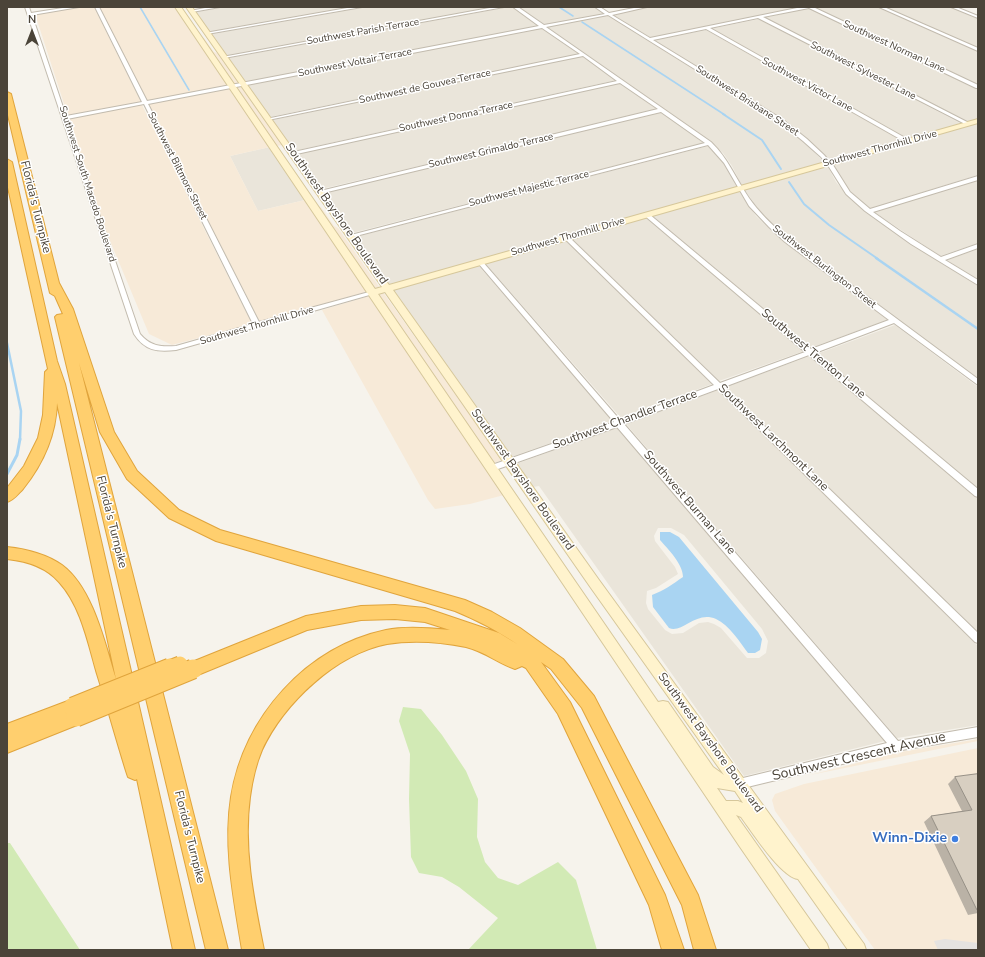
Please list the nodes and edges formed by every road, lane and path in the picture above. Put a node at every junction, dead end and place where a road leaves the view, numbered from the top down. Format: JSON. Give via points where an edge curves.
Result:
{"nodes":[{"id":1,"x":27,"y":7,"type":"edge"},
{"id":2,"x":76,"y":7,"type":"edge"},
{"id":3,"x":97,"y":7,"type":"edge"},
{"id":4,"x":178,"y":7,"type":"edge"},
{"id":5,"x":218,"y":7,"type":"edge"},
{"id":6,"x":360,"y":7,"type":"edge"},
{"id":7,"x":502,"y":7,"type":"edge"},
{"id":8,"x":515,"y":7,"type":"edge"},
{"id":9,"x":597,"y":7,"type":"edge"},
{"id":10,"x":645,"y":7,"type":"edge"},
{"id":11,"x":809,"y":7,"type":"edge"},
{"id":12,"x":881,"y":7,"type":"edge"},
{"id":13,"x":953,"y":7,"type":"edge"},
{"id":14,"x":190,"y":9,"type":"edge"},
{"id":15,"x":29,"y":14,"type":"junction"},
{"id":16,"x":609,"y":14,"type":"junction"},
{"id":17,"x":185,"y":17,"type":"junction"},
{"id":18,"x":978,"y":17,"type":"edge"},
{"id":19,"x":759,"y":18,"type":"junction"},
{"id":20,"x":543,"y":27,"type":"junction"},
{"id":21,"x":707,"y":28,"type":"junction"},
{"id":22,"x":208,"y":33,"type":"junction"},
{"id":23,"x":198,"y":37,"type":"junction"},
{"id":24,"x":650,"y":40,"type":"junction"},
{"id":25,"x":978,"y":50,"type":"edge"},
{"id":26,"x":223,"y":55,"type":"junction"},
{"id":27,"x":582,"y":55,"type":"junction"},
{"id":28,"x":621,"y":81,"type":"junction"},
{"id":29,"x":243,"y":84,"type":"junction"},
{"id":30,"x":232,"y":86,"type":"junction"},
{"id":31,"x":978,"y":87,"type":"edge"},
{"id":32,"x":7,"y":94,"type":"edge"},
{"id":33,"x":145,"y":103,"type":"junction"},
{"id":34,"x":662,"y":110,"type":"junction"},
{"id":35,"x":65,"y":118,"type":"junction"},
{"id":36,"x":268,"y":119,"type":"junction"},
{"id":37,"x":978,"y":121,"type":"edge"},
{"id":38,"x":967,"y":124,"type":"junction"},
{"id":39,"x":907,"y":141,"type":"junction"},
{"id":40,"x":709,"y":144,"type":"junction"},
{"id":41,"x":292,"y":153,"type":"junction"},
{"id":42,"x":7,"y":162,"type":"edge"},
{"id":43,"x":829,"y":163,"type":"junction"},
{"id":44,"x":286,"y":166,"type":"junction"},
{"id":45,"x":978,"y":178,"type":"edge"},
{"id":46,"x":740,"y":188,"type":"junction"},
{"id":47,"x":319,"y":192,"type":"junction"},
{"id":48,"x":312,"y":205,"type":"junction"},
{"id":49,"x":869,"y":211,"type":"junction"},
{"id":50,"x":647,"y":215,"type":"junction"},
{"id":51,"x":344,"y":227,"type":"junction"},
{"id":52,"x":350,"y":236,"type":"junction"},
{"id":53,"x":567,"y":238,"type":"junction"},
{"id":54,"x":978,"y":246,"type":"edge"},
{"id":55,"x":941,"y":259,"type":"junction"},
{"id":56,"x":480,"y":262,"type":"junction"},
{"id":57,"x":978,"y":283,"type":"edge"},
{"id":58,"x":55,"y":285,"type":"junction"},
{"id":59,"x":388,"y":288,"type":"junction"},
{"id":60,"x":371,"y":293,"type":"junction"},
{"id":61,"x":894,"y":321,"type":"junction"},
{"id":62,"x":257,"y":325,"type":"junction"},
{"id":63,"x":158,"y":350,"type":"joint"},
{"id":64,"x":810,"y":352,"type":"junction"},
{"id":65,"x":51,"y":361,"type":"junction"},
{"id":66,"x":978,"y":383,"type":"edge"},
{"id":67,"x":718,"y":386,"type":"junction"},
{"id":68,"x":620,"y":423,"type":"junction"},
{"id":69,"x":509,"y":462,"type":"junction"},
{"id":70,"x":492,"y":468,"type":"junction"},
{"id":71,"x":978,"y":494,"type":"edge"},
{"id":72,"x":7,"y":497,"type":"edge"},
{"id":73,"x":7,"y":554,"type":"edge"},
{"id":74,"x":486,"y":617,"type":"junction"},
{"id":75,"x":978,"y":639,"type":"edge"},
{"id":76,"x":191,"y":664,"type":"junction"},
{"id":77,"x":545,"y":681,"type":"junction"},
{"id":78,"x":644,"y":692,"type":"junction"},
{"id":79,"x":75,"y":712,"type":"junction"},
{"id":80,"x":7,"y":732,"type":"edge"},
{"id":81,"x":978,"y":732,"type":"edge"},
{"id":82,"x":7,"y":744,"type":"edge"},
{"id":83,"x":896,"y":746,"type":"junction"},
{"id":84,"x":739,"y":784,"type":"junction"},
{"id":85,"x":722,"y":808,"type":"junction"},
{"id":86,"x":167,"y":877,"type":"junction"},
{"id":87,"x":812,"y":886,"type":"junction"},
{"id":88,"x":184,"y":950,"type":"edge"},
{"id":89,"x":217,"y":950,"type":"edge"},
{"id":90,"x":253,"y":950,"type":"edge"},
{"id":91,"x":673,"y":950,"type":"edge"},
{"id":92,"x":705,"y":950,"type":"edge"},
{"id":93,"x":821,"y":950,"type":"edge"},
{"id":94,"x":858,"y":950,"type":"edge"}],
"edges":[{"from":1,"to":15,"type":"street","name":"Southwest South Macedo Boulevard"},
{"from":2,"to":15,"type":"street"},
{"from":3,"to":33,"type":"street","name":"Southwest Biltmore Street"},
{"from":4,"to":17,"type":"main road","name":"Southwest Bayshore Boulevard"},
{"from":5,"to":14,"type":"street"},
{"from":6,"to":22,"type":"street"},
{"from":7,"to":26,"type":"street","name":"Southwest Parish Terrace"},
{"from":8,"to":20,"type":"street","name":"Southwest Burlington Street"},
{"from":9,"to":16,"type":"street","name":"Southwest Brisbane Street"},
{"from":10,"to":16,"type":"street","name":"Southwest Voltair Terrace"},
{"from":11,"to":19,"type":"street"},
{"from":11,"to":31,"type":"street","name":"Southwest Norman Lane"},
{"from":12,"to":25,"type":"street"},
{"from":13,"to":18,"type":"street"},
{"from":14,"to":22,"type":"main road","name":"Southwest Bayshore Boulevard"},
{"from":15,"to":35,"type":"street","name":"Southwest South Macedo Boulevard"},
{"from":16,"to":20,"type":"street","name":"Southwest Voltair Terrace"},
{"from":16,"to":24,"type":"street","name":"Southwest Brisbane Street"},
{"from":17,"to":22,"type":"main road","via":[[189,18],[197,30]]},
{"from":17,"to":23,"type":"main road","name":"Southwest Bayshore Boulevard"},
{"from":19,"to":21,"type":"street"},
{"from":19,"to":38,"type":"street","name":"Southwest Sylvester Lane"},
{"from":20,"to":27,"type":"street","name":"Southwest Burlington Street"},
{"from":20,"to":29,"type":"street","name":"Southwest Voltair Terrace"},
{"from":21,"to":24,"type":"street"},
{"from":21,"to":39,"type":"street","name":"Southwest Victor Lane"},
{"from":22,"to":26,"type":"main road","name":"Southwest Bayshore Boulevard"},
{"from":23,"to":26,"type":"main road","via":[[206,37],[216,52]]},
{"from":23,"to":30,"type":"main road","name":"Southwest Bayshore Boulevard"},
{"from":24,"to":43,"type":"street","name":"Southwest Brisbane Street","via":[[780,120],[801,135]]},
{"from":26,"to":29,"type":"main road","name":"Southwest Bayshore Boulevard"},
{"from":27,"to":28,"type":"street","name":"Southwest Burlington Street"},
{"from":27,"to":36,"type":"street","name":"Southwest de Gouvea Terrace"},
{"from":28,"to":34,"type":"street","name":"Southwest Burlington Street"},
{"from":28,"to":41,"type":"street","name":"Southwest Donna Terrace"},
{"from":29,"to":30,"type":"street","name":"Southwest Voltair Terrace"},
{"from":29,"to":36,"type":"main road","name":"Southwest Bayshore Boulevard"},
{"from":30,"to":33,"type":"street","name":"Southwest Voltair Terrace"},
{"from":30,"to":44,"type":"main road","name":"Southwest Bayshore Boulevard"},
{"from":32,"to":58,"type":"highway","name":"Florida's Turnpike"},
{"from":33,"to":35,"type":"street","name":"Southwest Voltair Terrace"},
{"from":33,"to":62,"type":"street","name":"Southwest Biltmore Street"},
{"from":34,"to":40,"type":"street","name":"Southwest Burlington Street"},
{"from":34,"to":47,"type":"street","name":"Southwest Grimaldo Terrace"},
{"from":35,"to":63,"type":"street","name":"Southwest South Macedo Boulevard","via":[[137,334],[143,344]]},
{"from":36,"to":41,"type":"main road","name":"Southwest Bayshore Boulevard"},
{"from":37,"to":38,"type":"main road","name":"Southwest Thornhill Drive"},
{"from":38,"to":39,"type":"main road","name":"Southwest Thornhill Drive"},
{"from":39,"to":43,"type":"main road","name":"Southwest Thornhill Drive"},
{"from":40,"to":46,"type":"street","name":"Southwest Burlington Street","via":[[720,153]]},
{"from":40,"to":52,"type":"street","name":"Southwest Majestic Terrace"},
{"from":41,"to":47,"type":"main road","name":"Southwest Bayshore Boulevard"},
{"from":42,"to":65,"type":"highway","name":"Florida's Turnpike"},
{"from":43,"to":46,"type":"main road","name":"Southwest Thornhill Drive"},
{"from":43,"to":49,"type":"street","name":"Southwest Brisbane Street","via":[[851,196]]},
{"from":44,"to":47,"type":"main road","via":[[293,168],[306,188]]},
{"from":44,"to":48,"type":"main road","name":"Southwest Bayshore Boulevard"},
{"from":45,"to":49,"type":"street"},
{"from":46,"to":50,"type":"main road","name":"Southwest Thornhill Drive"},
{"from":46,"to":61,"type":"street","name":"Southwest Burlington Street","via":[[759,215],[787,241]]},
{"from":47,"to":51,"type":"main road","name":"Southwest Bayshore Boulevard"},
{"from":48,"to":51,"type":"main road","via":[[324,206],[338,225]]},
{"from":48,"to":60,"type":"main road","name":"Southwest Bayshore Boulevard"},
{"from":49,"to":55,"type":"street","name":"Southwest Brisbane Street"},
{"from":50,"to":53,"type":"main road","name":"Southwest Thornhill Drive"},
{"from":50,"to":64,"type":"street","name":"Southwest Trenton Lane"},
{"from":51,"to":52,"type":"main road","name":"Southwest Bayshore Boulevard"},
{"from":52,"to":59,"type":"main road","name":"Southwest Bayshore Boulevard"},
{"from":53,"to":56,"type":"main road","name":"Southwest Thornhill Drive"},
{"from":53,"to":67,"type":"street","name":"Southwest Larchmont Lane"},
{"from":54,"to":55,"type":"street"},
{"from":55,"to":57,"type":"street","name":"Southwest Brisbane Street"},
{"from":56,"to":59,"type":"main road","name":"Southwest Thornhill Drive"},
{"from":56,"to":68,"type":"street","name":"Southwest Burman Lane"},
{"from":58,"to":74,"type":"highway","via":[[67,309],[107,432],[132,475],[174,514],[216,535],[459,605]]},
{"from":58,"to":89,"type":"highway","name":"Florida's Turnpike"},
{"from":59,"to":60,"type":"main road","name":"Southwest Thornhill Drive"},
{"from":59,"to":69,"type":"main road","name":"Southwest Bayshore Boulevard"},
{"from":60,"to":62,"type":"street","name":"Southwest Thornhill Drive"},
{"from":60,"to":70,"type":"main road","name":"Southwest Bayshore Boulevard"},
{"from":61,"to":64,"type":"street","name":"Southwest Chandler Terrace"},
{"from":61,"to":66,"type":"street","name":"Southwest Burlington Street"},
{"from":62,"to":63,"type":"street","name":"Southwest Thornhill Drive","via":[[176,348]]},
{"from":64,"to":67,"type":"street","name":"Southwest Chandler Terrace"},
{"from":64,"to":71,"type":"street","name":"Southwest Trenton Lane"},
{"from":65,"to":72,"type":"highway","via":[[50,414],[42,448],[32,467]]},
{"from":65,"to":86,"type":"highway","name":"Florida's Turnpike","via":[[59,384]]},
{"from":67,"to":68,"type":"street","name":"Southwest Chandler Terrace"},
{"from":67,"to":75,"type":"street","name":"Southwest Larchmont Lane"},
{"from":68,"to":69,"type":"street","name":"Southwest Chandler Terrace"},
{"from":68,"to":83,"type":"street","name":"Southwest Burman Lane"},
{"from":69,"to":70,"type":"street","name":"Southwest Chandler Terrace"},
{"from":69,"to":84,"type":"main road","name":"Southwest Bayshore Boulevard"},
{"from":70,"to":78,"type":"main road","name":"Southwest Bayshore Boulevard"},
{"from":73,"to":86,"type":"highway","via":[[23,554],[43,561],[70,583],[82,604],[94,633]]},
{"from":74,"to":76,"type":"highway","via":[[395,603],[338,606],[300,616]]},
{"from":74,"to":92,"type":"highway","via":[[558,664],[588,702],[691,902]]},
{"from":76,"to":77,"type":"highway","via":[[306,623],[361,613],[395,612],[425,615],[493,638],[532,663]]},
{"from":76,"to":79,"type":"highway","bridge":true},
{"from":77,"to":90,"type":"highway","via":[[487,647],[461,639],[414,635],[387,638],[357,646],[331,660],[303,682],[290,694],[272,718],[256,744],[244,777],[239,815],[239,849]]},
{"from":77,"to":91,"type":"highway","via":[[564,708],[658,902]]},
{"from":78,"to":84,"type":"main road","via":[[658,701],[708,772],[722,783]]},
{"from":78,"to":85,"type":"main road","name":"Southwest Bayshore Boulevard"},
{"from":79,"to":80,"type":"highway"},
{"from":79,"to":82,"type":"highway"},
{"from":81,"to":83,"type":"street","name":"Southwest Crescent Avenue"},
{"from":83,"to":84,"type":"street","name":"Southwest Crescent Avenue"},
{"from":84,"to":87,"type":"main road","name":"Southwest Bayshore Boulevard"},
{"from":85,"to":87,"type":"main road","via":[[738,808],[746,812],[784,861]]},
{"from":85,"to":93,"type":"main road","name":"Southwest Bayshore Boulevard"},
{"from":86,"to":88,"type":"highway","name":"Florida's Turnpike"},
{"from":87,"to":94,"type":"main road","name":"Southwest Bayshore Boulevard"}]}
